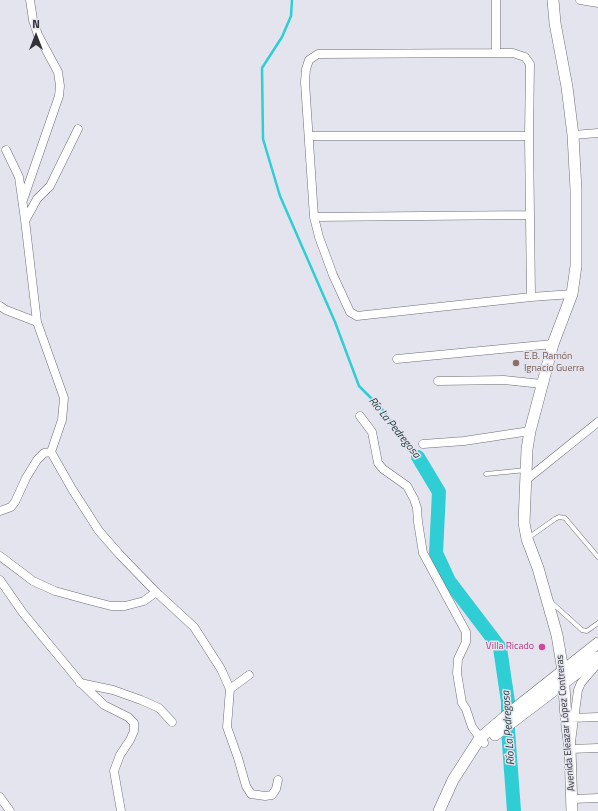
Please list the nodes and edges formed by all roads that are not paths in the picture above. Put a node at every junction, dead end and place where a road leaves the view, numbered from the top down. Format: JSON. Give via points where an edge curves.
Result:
{"nodes":[{"id":1,"x":30,"y":0,"type":"edge"},
{"id":2,"x":496,"y":0,"type":"edge"},
{"id":3,"x":553,"y":0,"type":"edge"},
{"id":4,"x":580,"y":0,"type":"edge"},
{"id":5,"x":598,"y":4,"type":"edge"},
{"id":6,"x":496,"y":53,"type":"junction"},
{"id":7,"x":78,"y":129,"type":"dead end"},
{"id":8,"x":598,"y":133,"type":"edge"},
{"id":9,"x":572,"y":135,"type":"junction"},
{"id":10,"x":309,"y":136,"type":"junction"},
{"id":11,"x":529,"y":136,"type":"junction"},
{"id":12,"x":6,"y":150,"type":"dead end"},
{"id":13,"x":22,"y":201,"type":"junction"},
{"id":14,"x":530,"y":215,"type":"junction"},
{"id":15,"x":314,"y":217,"type":"junction"},
{"id":16,"x":25,"y":220,"type":"junction"},
{"id":17,"x":572,"y":294,"type":"junction"},
{"id":18,"x":531,"y":297,"type":"junction"},
{"id":19,"x":0,"y":306,"type":"edge"},
{"id":20,"x":37,"y":322,"type":"junction"},
{"id":21,"x":553,"y":344,"type":"junction"},
{"id":22,"x":397,"y":359,"type":"dead end"},
{"id":23,"x":438,"y":381,"type":"dead end"},
{"id":24,"x":542,"y":384,"type":"junction"},
{"id":25,"x":360,"y":416,"type":"dead end"},
{"id":26,"x":598,"y":422,"type":"edge"},
{"id":27,"x":530,"y":431,"type":"junction"},
{"id":28,"x":423,"y":444,"type":"dead end"},
{"id":29,"x":51,"y":452,"type":"junction"},
{"id":30,"x":486,"y":474,"type":"dead end"},
{"id":31,"x":526,"y":475,"type":"junction"},
{"id":32,"x":0,"y":511,"type":"edge"},
{"id":33,"x":527,"y":539,"type":"junction"},
{"id":34,"x":0,"y":556,"type":"edge"},
{"id":35,"x":598,"y":557,"type":"edge"},
{"id":36,"x":0,"y":580,"type":"edge"},
{"id":37,"x":156,"y":592,"type":"junction"},
{"id":38,"x":547,"y":599,"type":"junction"},
{"id":39,"x":598,"y":623,"type":"edge"},
{"id":40,"x":598,"y":643,"type":"edge"},
{"id":41,"x":598,"y":658,"type":"edge"},
{"id":42,"x":598,"y":663,"type":"edge"},
{"id":43,"x":249,"y":675,"type":"dead end"},
{"id":44,"x":564,"y":677,"type":"junction"},
{"id":45,"x":80,"y":682,"type":"junction"},
{"id":46,"x":230,"y":689,"type":"junction"},
{"id":47,"x":569,"y":716,"type":"junction"},
{"id":48,"x":598,"y":717,"type":"edge"},
{"id":49,"x":172,"y":722,"type":"dead end"},
{"id":50,"x":482,"y":741,"type":"junction"},
{"id":51,"x":598,"y":748,"type":"edge"},
{"id":52,"x":570,"y":749,"type":"junction"},
{"id":53,"x":278,"y":780,"type":"dead end"},
{"id":54,"x":0,"y":797,"type":"edge"},
{"id":55,"x":598,"y":798,"type":"edge"},
{"id":56,"x":573,"y":799,"type":"junction"},
{"id":57,"x":10,"y":811,"type":"edge"},
{"id":58,"x":121,"y":811,"type":"edge"},
{"id":59,"x":439,"y":811,"type":"edge"},
{"id":60,"x":572,"y":811,"type":"edge"}],
"edges":[{"from":1,"to":13,"type":"street","via":[[38,35],[58,72],[60,86],[59,96]]},
{"from":2,"to":6,"type":"street"},
{"from":3,"to":9,"type":"street","name":"Avenida Eleazar López Contreras"},
{"from":4,"to":5,"type":"street"},
{"from":6,"to":10,"type":"street","via":[[318,54],[309,60],[306,69]]},
{"from":6,"to":11,"type":"street","via":[[525,57],[530,64]]},
{"from":7,"to":16,"type":"street","via":[[50,186],[34,204]]},
{"from":8,"to":9,"type":"street"},
{"from":9,"to":17,"type":"street","name":"Avenida Eleazar López Contreras","via":[[576,190],[576,266]]},
{"from":10,"to":11,"type":"street"},
{"from":10,"to":15,"type":"street"},
{"from":11,"to":14,"type":"street"},
{"from":12,"to":13,"type":"street","via":[[19,176]]},
{"from":13,"to":16,"type":"street"},
{"from":14,"to":15,"type":"street"},
{"from":14,"to":18,"type":"street"},
{"from":15,"to":18,"type":"street","via":[[333,275],[350,312],[358,316]]},
{"from":16,"to":20,"type":"street"},
{"from":17,"to":18,"type":"street"},
{"from":17,"to":21,"type":"street","name":"Avenida Eleazar López Contreras"},
{"from":19,"to":20,"type":"street"},
{"from":20,"to":29,"type":"street","via":[[64,398],[62,420]]},
{"from":21,"to":22,"type":"street"},
{"from":21,"to":24,"type":"street","name":"Avenida Eleazar López Contreras"},
{"from":23,"to":24,"type":"street","via":[[504,380]]},
{"from":24,"to":27,"type":"street","name":"Avenida Eleazar López Contreras"},
{"from":25,"to":50,"type":"street","via":[[372,432],[378,463],[407,486],[414,499],[423,553],[466,632],[466,642],[458,659],[457,673],[462,703],[472,727]]},
{"from":26,"to":31,"type":"street"},
{"from":27,"to":28,"type":"street"},
{"from":27,"to":31,"type":"street","name":"Avenida Eleazar López Contreras"},
{"from":29,"to":32,"type":"street","via":[[44,453],[37,460],[11,507]]},
{"from":29,"to":37,"type":"street","via":[[99,531]]},
{"from":30,"to":31,"type":"lane"},
{"from":31,"to":33,"type":"street","name":"Avenida Eleazar López Contreras","via":[[524,523]]},
{"from":33,"to":35,"type":"lane","via":[[559,517],[565,518]]},
{"from":33,"to":38,"type":"street","name":"Avenida Eleazar López Contreras"},
{"from":34,"to":37,"type":"street","via":[[33,580],[55,591],[84,600],[111,606],[125,606],[144,602]]},
{"from":36,"to":45,"type":"street"},
{"from":37,"to":46,"type":"street","via":[[194,627],[221,669]]},
{"from":38,"to":39,"type":"lane","via":[[582,630],[587,631]]},
{"from":38,"to":44,"type":"street","name":"Avenida Eleazar López Contreras","via":[[557,635]]},
{"from":40,"to":44,"type":"street"},
{"from":41,"to":44,"type":"street"},
{"from":41,"to":47,"type":"street","via":[[574,682],[569,693]]},
{"from":42,"to":47,"type":"street","via":[[581,683]]},
{"from":43,"to":46,"type":"street"},
{"from":44,"to":47,"type":"street","name":"Avenida Eleazar López Contreras"},
{"from":44,"to":50,"type":"street"},
{"from":45,"to":49,"type":"street","via":[[141,700],[158,708]]},
{"from":45,"to":58,"type":"street","via":[[104,705],[128,717],[134,723],[134,731],[114,771]]},
{"from":46,"to":53,"type":"street","via":[[227,727],[246,786],[251,794],[272,795]]},
{"from":47,"to":48,"type":"street"},
{"from":47,"to":52,"type":"street","name":"Avenida Eleazar López Contreras"},
{"from":50,"to":59,"type":"street","via":[[452,780]]},
{"from":51,"to":52,"type":"street"},
{"from":52,"to":56,"type":"street","name":"Avenida Eleazar López Contreras"},
{"from":54,"to":57,"type":"street"},
{"from":55,"to":56,"type":"street"},
{"from":56,"to":60,"type":"street","name":"Avenida Eleazar López Contreras"}]}
